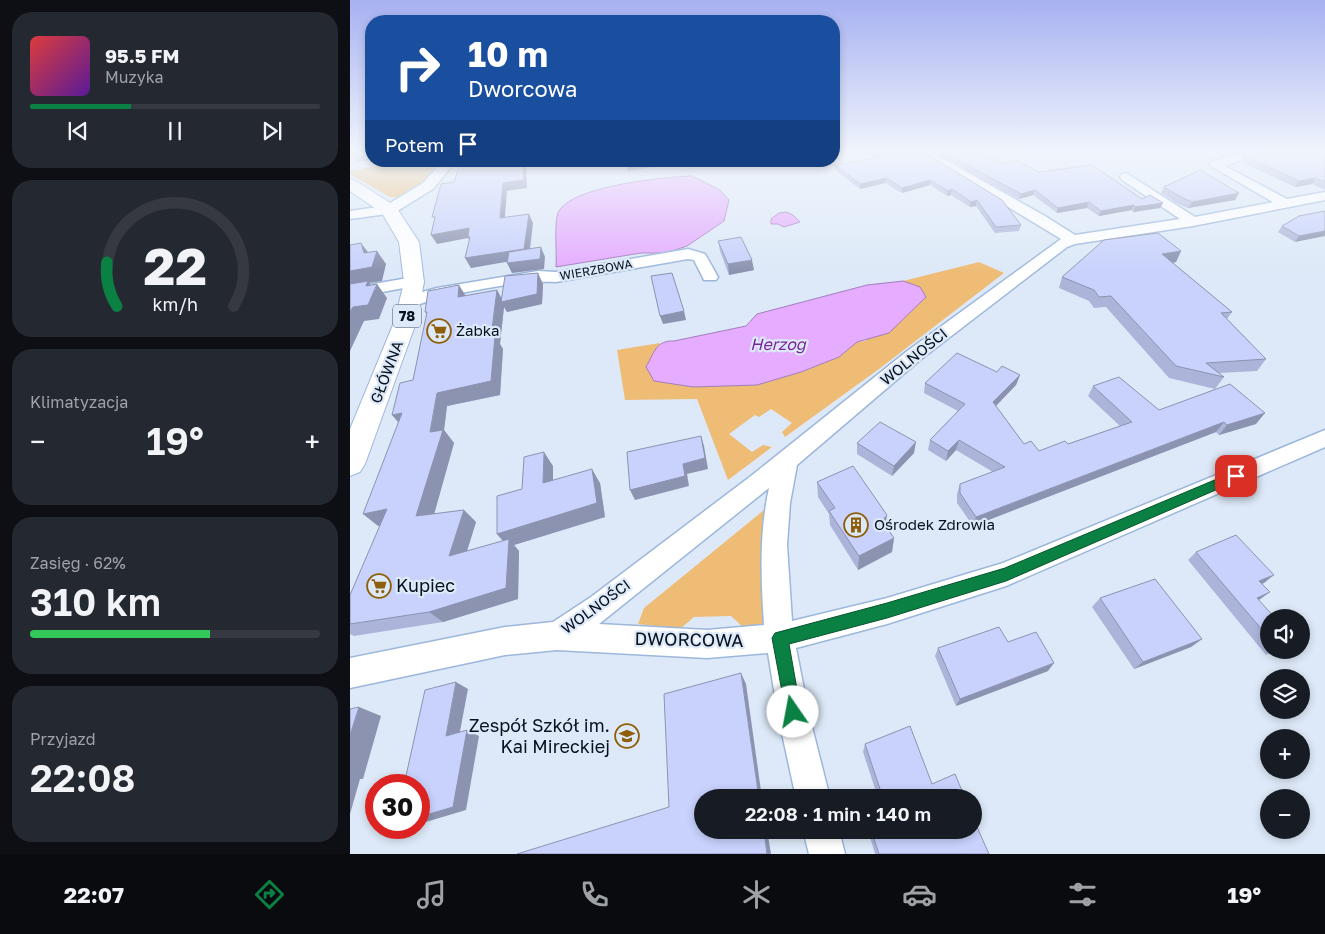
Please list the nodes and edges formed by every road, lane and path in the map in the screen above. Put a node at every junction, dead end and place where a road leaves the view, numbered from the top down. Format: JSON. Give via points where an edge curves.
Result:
{"nodes":[{"id":1,"x":360,"y":193,"type":"edge"},
{"id":2,"x":417,"y":193,"type":"edge"},
{"id":3,"x":994,"y":193,"type":"edge"},
{"id":4,"x":1150,"y":193,"type":"edge"},
{"id":5,"x":1266,"y":193,"type":"edge"},
{"id":6,"x":1325,"y":196,"type":"edge"},
{"id":7,"x":1286,"y":204,"type":"junction"},
{"id":8,"x":389,"y":210,"type":"junction"},
{"id":9,"x":350,"y":215,"type":"edge"},
{"id":10,"x":1193,"y":222,"type":"junction"},
{"id":11,"x":1072,"y":240,"type":"junction"},
{"id":12,"x":710,"y":277,"type":"dead end"},
{"id":13,"x":412,"y":292,"type":"junction"},
{"id":14,"x":350,"y":293,"type":"edge"},
{"id":15,"x":1325,"y":438,"type":"edge"},
{"id":16,"x":786,"y":461,"type":"junction"},
{"id":17,"x":350,"y":464,"type":"edge"},
{"id":18,"x":556,"y":636,"type":"junction"},
{"id":19,"x":780,"y":638,"type":"junction"},
{"id":20,"x":350,"y":673,"type":"edge"},
{"id":21,"x":811,"y":789,"type":"edge"},
{"id":22,"x":823,"y":839,"type":"edge"},
{"id":23,"x":827,"y":854,"type":"edge"}],
"edges":[{"from":1,"to":8,"type":"main road","name":"GŁÓWNA","number":"78"},
{"from":2,"to":8,"type":"street"},
{"from":3,"to":11,"type":"street"},
{"from":4,"to":10,"type":"street"},
{"from":5,"to":7,"type":"street"},
{"from":6,"to":7,"type":"street","name":"WOLNOŚCI"},
{"from":7,"to":10,"type":"street","name":"WOLNOŚCI"},
{"from":8,"to":9,"type":"street"},
{"from":8,"to":13,"type":"main road","name":"GŁÓWNA","number":"78","via":[[409,242]]},
{"from":10,"to":11,"type":"street","name":"WOLNOŚCI"},
{"from":11,"to":16,"type":"street","name":"WOLNOŚCI","via":[[1062,244],[942,333]]},
{"from":12,"to":13,"type":"street","name":"WIERZBOWA","via":[[700,257],[688,254],[556,277],[538,276],[437,293]]},
{"from":13,"to":14,"type":"street","name":"WIERZBOWA"},
{"from":13,"to":17,"type":"main road","name":"GŁÓWNA","number":"78","via":[[406,320]]},
{"from":15,"to":19,"type":"street","name":"DWORCOWA","via":[[1006,574],[887,611]]},
{"from":16,"to":18,"type":"street","name":"WOLNOŚCI","via":[[601,606]]},
{"from":16,"to":19,"type":"street","via":[[776,507],[773,557]]},
{"from":18,"to":19,"type":"street","name":"DWORCOWA","via":[[707,644]]},
{"from":18,"to":20,"type":"street","name":"DWORCOWA","via":[[504,641]]},
{"from":19,"to":21,"type":"street","via":[[788,695]]},
{"from":22,"to":23,"type":"street"}]}
